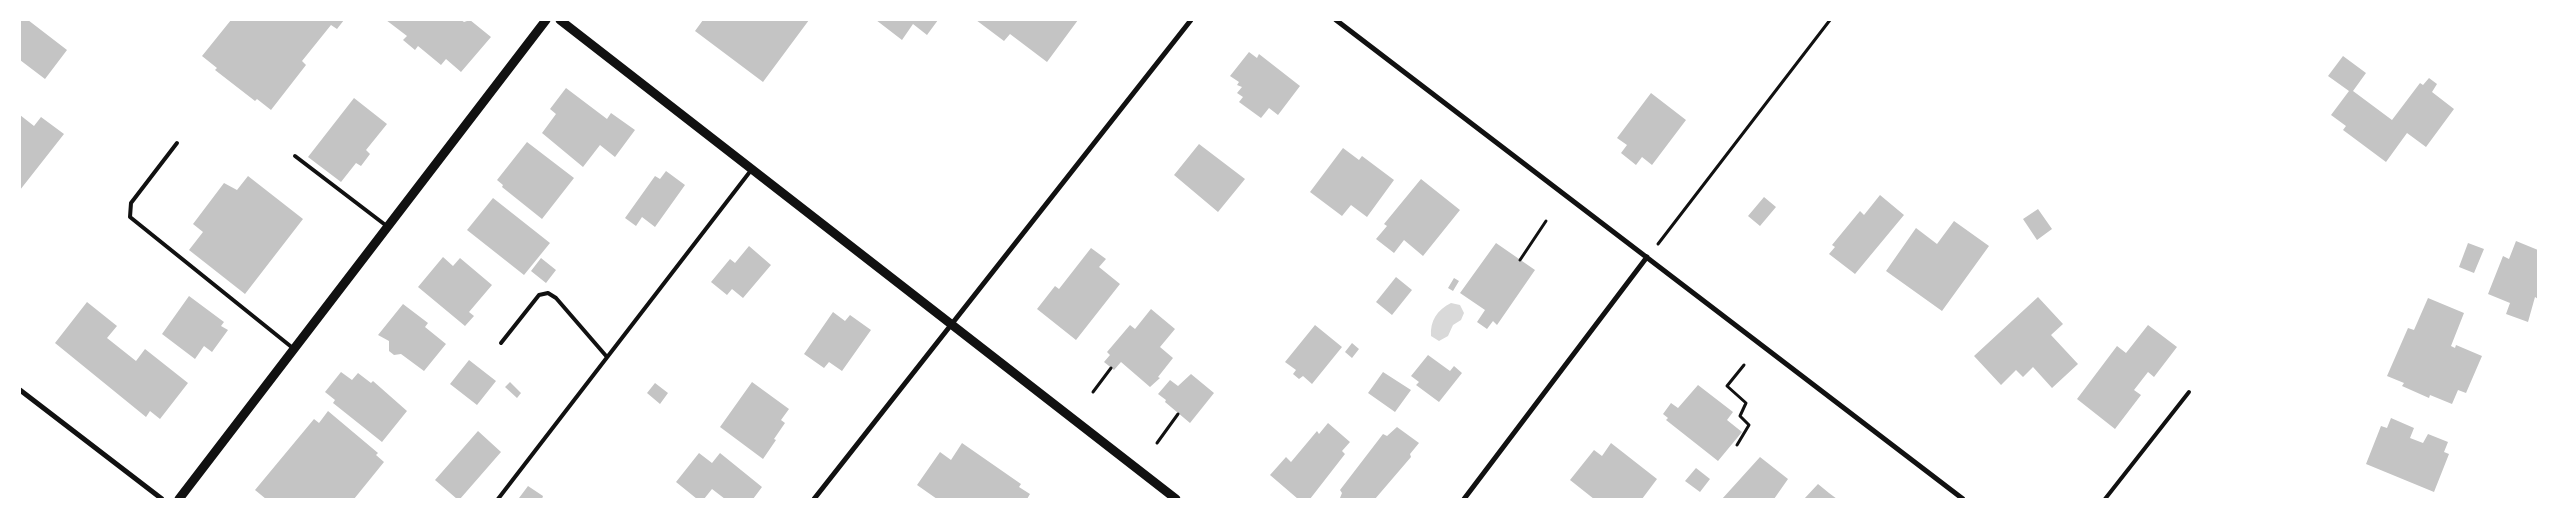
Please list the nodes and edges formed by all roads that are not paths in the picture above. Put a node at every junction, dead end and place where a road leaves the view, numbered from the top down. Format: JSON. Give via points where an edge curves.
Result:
{"nodes":[{"id":1,"x":546,"y":20,"type":"edge"},
{"id":2,"x":560,"y":20,"type":"edge"},
{"id":3,"x":1191,"y":20,"type":"edge"},
{"id":4,"x":1336,"y":20,"type":"edge"},
{"id":5,"x":177,"y":143,"type":"dead end"},
{"id":6,"x":295,"y":156,"type":"dead end"},
{"id":7,"x":752,"y":169,"type":"junction"},
{"id":8,"x":388,"y":227,"type":"junction"},
{"id":9,"x":1647,"y":257,"type":"junction"},
{"id":10,"x":952,"y":325,"type":"junction"},
{"id":11,"x":501,"y":343,"type":"dead end"},
{"id":12,"x":294,"y":348,"type":"junction"},
{"id":13,"x":608,"y":357,"type":"junction"},
{"id":14,"x":20,"y":390,"type":"edge"},
{"id":15,"x":2189,"y":392,"type":"dead end"},
{"id":16,"x":162,"y":499,"type":"edge"},
{"id":17,"x":179,"y":499,"type":"edge"},
{"id":18,"x":498,"y":499,"type":"edge"},
{"id":19,"x":814,"y":499,"type":"edge"},
{"id":20,"x":1176,"y":499,"type":"edge"},
{"id":21,"x":1464,"y":499,"type":"edge"},
{"id":22,"x":1963,"y":499,"type":"edge"},
{"id":23,"x":2105,"y":499,"type":"edge"}],
"edges":[{"from":1,"to":8,"type":"street"},
{"from":2,"to":7,"type":"street"},
{"from":3,"to":10,"type":"street"},
{"from":4,"to":9,"type":"street"},
{"from":5,"to":12,"type":"lane","via":[[131,203],[130,217]]},
{"from":6,"to":8,"type":"lane"},
{"from":7,"to":10,"type":"street"},
{"from":7,"to":13,"type":"lane"},
{"from":8,"to":12,"type":"street"},
{"from":9,"to":21,"type":"street"},
{"from":9,"to":22,"type":"street"},
{"from":10,"to":19,"type":"street"},
{"from":10,"to":20,"type":"street"},
{"from":11,"to":13,"type":"lane","via":[[540,295],[548,293]]},
{"from":12,"to":17,"type":"street"},
{"from":13,"to":18,"type":"lane"},
{"from":14,"to":16,"type":"street"},
{"from":15,"to":23,"type":"lane"}]}
